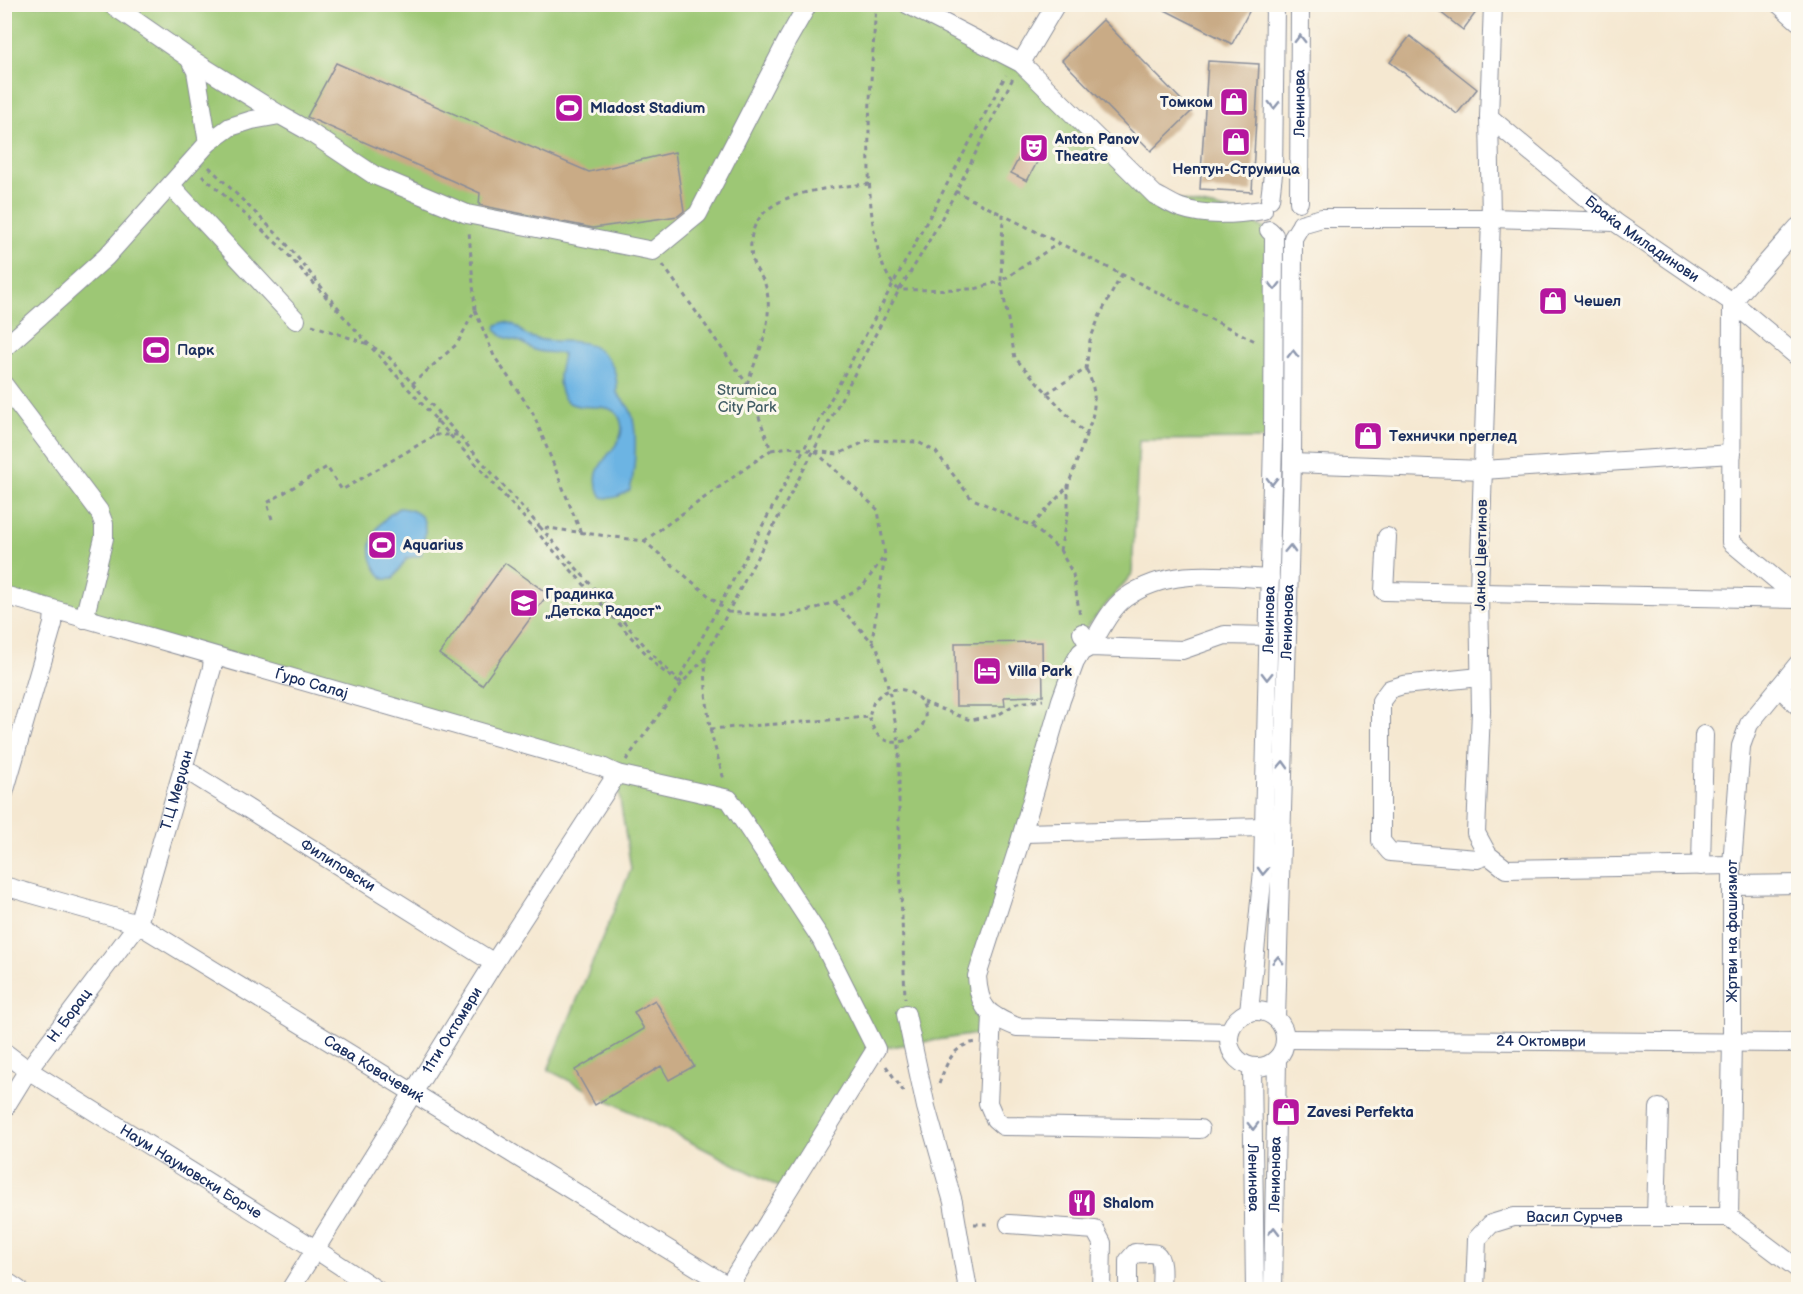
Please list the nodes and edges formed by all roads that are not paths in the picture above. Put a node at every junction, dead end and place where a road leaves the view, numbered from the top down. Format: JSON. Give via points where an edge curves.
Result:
{"nodes":[{"id":1,"x":111,"y":4,"type":"edge"},
{"id":2,"x":808,"y":4,"type":"edge"},
{"id":3,"x":907,"y":4,"type":"edge"},
{"id":4,"x":1056,"y":4,"type":"edge"},
{"id":5,"x":1275,"y":4,"type":"edge"},
{"id":6,"x":1300,"y":4,"type":"edge"},
{"id":7,"x":1493,"y":4,"type":"edge"},
{"id":8,"x":1779,"y":4,"type":"edge"},
{"id":9,"x":1798,"y":21,"type":"edge"},
{"id":10,"x":189,"y":58,"type":"junction"},
{"id":11,"x":1021,"y":63,"type":"junction"},
{"id":12,"x":280,"y":115,"type":"junction"},
{"id":13,"x":1489,"y":117,"type":"junction"},
{"id":14,"x":203,"y":149,"type":"junction"},
{"id":15,"x":171,"y":186,"type":"junction"},
{"id":16,"x":1300,"y":215,"type":"junction"},
{"id":17,"x":1267,"y":216,"type":"junction"},
{"id":18,"x":1491,"y":218,"type":"junction"},
{"id":19,"x":1615,"y":222,"type":"junction"},
{"id":20,"x":1798,"y":227,"type":"edge"},
{"id":21,"x":1732,"y":302,"type":"junction"},
{"id":22,"x":296,"y":320,"type":"road end"},
{"id":23,"x":4,"y":348,"type":"edge"},
{"id":24,"x":1798,"y":357,"type":"edge"},
{"id":25,"x":4,"y":385,"type":"edge"},
{"id":26,"x":1732,"y":454,"type":"junction"},
{"id":27,"x":1292,"y":463,"type":"junction"},
{"id":28,"x":1482,"y":470,"type":"junction"},
{"id":29,"x":1387,"y":537,"type":"dead end"},
{"id":30,"x":1269,"y":579,"type":"junction"},
{"id":31,"x":1479,"y":592,"type":"junction"},
{"id":32,"x":4,"y":595,"type":"edge"},
{"id":33,"x":1798,"y":599,"type":"edge"},
{"id":34,"x":54,"y":611,"type":"junction"},
{"id":35,"x":84,"y":619,"type":"junction"},
{"id":36,"x":1268,"y":636,"type":"junction"},
{"id":37,"x":1086,"y":640,"type":"junction"},
{"id":38,"x":213,"y":656,"type":"junction"},
{"id":39,"x":1798,"y":664,"type":"edge"},
{"id":40,"x":1480,"y":677,"type":"junction"},
{"id":41,"x":1779,"y":687,"type":"junction"},
{"id":42,"x":1798,"y":706,"type":"edge"},
{"id":43,"x":1704,"y":735,"type":"dead end"},
{"id":44,"x":183,"y":768,"type":"junction"},
{"id":45,"x":616,"y":774,"type":"junction"},
{"id":46,"x":4,"y":793,"type":"edge"},
{"id":47,"x":1264,"y":827,"type":"junction"},
{"id":48,"x":1023,"y":833,"type":"junction"},
{"id":49,"x":1488,"y":855,"type":"junction"},
{"id":50,"x":1732,"y":865,"type":"junction"},
{"id":51,"x":1701,"y":866,"type":"junction"},
{"id":52,"x":1798,"y":884,"type":"edge"},
{"id":53,"x":1732,"y":885,"type":"junction"},
{"id":54,"x":4,"y":886,"type":"edge"},
{"id":55,"x":138,"y":924,"type":"junction"},
{"id":56,"x":494,"y":963,"type":"junction"},
{"id":57,"x":1249,"y":1012,"type":"junction"},
{"id":58,"x":906,"y":1014,"type":"road end"},
{"id":59,"x":992,"y":1016,"type":"junction"},
{"id":60,"x":1276,"y":1018,"type":"junction"},
{"id":61,"x":1229,"y":1032,"type":"junction"},
{"id":62,"x":1285,"y":1039,"type":"junction"},
{"id":63,"x":1732,"y":1042,"type":"junction"},
{"id":64,"x":1798,"y":1043,"type":"edge"},
{"id":65,"x":4,"y":1052,"type":"edge"},
{"id":66,"x":1277,"y":1059,"type":"junction"},
{"id":67,"x":1252,"y":1067,"type":"junction"},
{"id":68,"x":28,"y":1070,"type":"junction"},
{"id":69,"x":413,"y":1091,"type":"junction"},
{"id":70,"x":1659,"y":1108,"type":"dead end"},
{"id":71,"x":4,"y":1109,"type":"edge"},
{"id":72,"x":1200,"y":1129,"type":"dead end"},
{"id":73,"x":1729,"y":1216,"type":"junction"},
{"id":74,"x":1656,"y":1217,"type":"junction"},
{"id":75,"x":1008,"y":1224,"type":"road end"},
{"id":76,"x":315,"y":1249,"type":"junction"},
{"id":77,"x":1798,"y":1269,"type":"edge"},
{"id":78,"x":4,"y":1280,"type":"edge"},
{"id":79,"x":727,"y":1288,"type":"edge"},
{"id":80,"x":19,"y":1290,"type":"edge"},
{"id":81,"x":290,"y":1290,"type":"edge"},
{"id":82,"x":377,"y":1290,"type":"edge"},
{"id":83,"x":968,"y":1290,"type":"edge"},
{"id":84,"x":1101,"y":1290,"type":"edge"},
{"id":85,"x":1128,"y":1290,"type":"edge"},
{"id":86,"x":1161,"y":1290,"type":"edge"},
{"id":87,"x":1255,"y":1290,"type":"edge"},
{"id":88,"x":1273,"y":1290,"type":"edge"},
{"id":89,"x":1475,"y":1290,"type":"edge"}],
"edges":[{"from":1,"to":10,"type":"street"},
{"from":2,"to":12,"type":"street","via":[[698,214],[653,251],[467,214],[374,175]]},
{"from":3,"to":11,"type":"street"},
{"from":4,"to":11,"type":"street"},
{"from":5,"to":17,"type":"street","name":"Ленинова","one_way":true,"via":[[1273,174]]},
{"from":16,"to":6,"type":"street","name":"Ленинова","one_way":true},
{"from":7,"to":13,"type":"street","name":"Јанко Цветинов"},
{"from":8,"to":9,"type":"street"},
{"from":10,"to":12,"type":"street"},
{"from":10,"to":14,"type":"street","via":[[196,71]]},
{"from":11,"to":17,"type":"street","via":[[1155,195],[1209,214]]},
{"from":12,"to":14,"type":"street","via":[[230,127]]},
{"from":13,"to":18,"type":"street","name":"Јанко Цветинов"},
{"from":13,"to":19,"type":"street","name":"Браќа Миладинови"},
{"from":14,"to":15,"type":"street"},
{"from":15,"to":22,"type":"street"},
{"from":15,"to":23,"type":"street","via":[[105,257]]},
{"from":16,"to":17,"type":"street","via":[[1285,235]]},
{"from":16,"to":17,"type":"street","via":[[1287,195],[1281,195]]},
{"from":16,"to":18,"type":"street"},
{"from":27,"to":16,"type":"street","name":"Ленионова","one_way":true,"via":[[1293,238]]},
{"from":17,"to":30,"type":"street","name":"Ленинова","one_way":true,"via":[[1274,235]]},
{"from":18,"to":19,"type":"street"},
{"from":18,"to":28,"type":"street","name":"Јанко Цветинов"},
{"from":19,"to":21,"type":"street","name":"Браќа Миладинови"},
{"from":20,"to":21,"type":"street"},
{"from":21,"to":24,"type":"street","name":"Браќа Миладинови"},
{"from":21,"to":26,"type":"street"},
{"from":25,"to":35,"type":"street","via":[[99,511],[104,524]]},
{"from":26,"to":28,"type":"street"},
{"from":26,"to":33,"type":"street","via":[[1731,542]]},
{"from":27,"to":28,"type":"street"},
{"from":60,"to":27,"type":"street","name":"Ленионова","one_way":true},
{"from":28,"to":31,"type":"street","name":"Јанко Цветинов"},
{"from":29,"to":31,"type":"street","via":[[1384,591]]},
{"from":30,"to":36,"type":"street","name":"Ленинова"},
{"from":30,"to":37,"type":"street","via":[[1197,574],[1153,582],[1124,599]]},
{"from":31,"to":33,"type":"street"},
{"from":31,"to":40,"type":"street","name":"Јанко Цветинов"},
{"from":32,"to":34,"type":"street","name":"Ѓуро Салај"},
{"from":34,"to":35,"type":"street","name":"Ѓуро Салај"},
{"from":34,"to":46,"type":"street"},
{"from":35,"to":38,"type":"street","name":"Ѓуро Салај"},
{"from":36,"to":37,"type":"street","via":[[1226,635],[1182,650]]},
{"from":36,"to":47,"type":"street","name":"Ленинова","one_way":true},
{"from":37,"to":48,"type":"street","via":[[1061,700]]},
{"from":38,"to":44,"type":"street","name":"Т.Ц Мерџан"},
{"from":38,"to":45,"type":"street","name":"Ѓуро Салај","via":[[602,766]]},
{"from":39,"to":41,"type":"street","name":"Жртви на фашизмот"},
{"from":40,"to":49,"type":"street","name":"Јанко Цветинов","via":[[1476,833]]},
{"from":40,"to":49,"type":"street","via":[[1404,685],[1390,689],[1381,701],[1380,828],[1381,841],[1390,852],[1477,859]]},
{"from":41,"to":42,"type":"street"},
{"from":41,"to":50,"type":"street","name":"Жртви на фашизмот","via":[[1749,724],[1741,746]]},
{"from":43,"to":51,"type":"street"},
{"from":44,"to":55,"type":"street","name":"Т.Ц Мерџан"},
{"from":44,"to":56,"type":"street","name":"Филиповски"},
{"from":45,"to":56,"type":"street","name":"11ти Октомври"},
{"from":45,"to":79,"type":"street","name":"Ѓуро Салај","via":[[729,799],[821,939],[876,1049]]},
{"from":47,"to":48,"type":"street"},
{"from":47,"to":57,"type":"street","name":"Ленинова","one_way":true},
{"from":48,"to":59,"type":"street","via":[[977,976],[978,996]]},
{"from":49,"to":51,"type":"street","via":[[1506,869]]},
{"from":50,"to":51,"type":"street"},
{"from":50,"to":53,"type":"street","name":"Жртви на фашизмот"},
{"from":52,"to":53,"type":"street"},
{"from":53,"to":63,"type":"street","name":"Жртви на фашизмот"},
{"from":54,"to":55,"type":"street","name":"Сава Ковачевиќ"},
{"from":55,"to":68,"type":"street","name":"Н. Борац"},
{"from":55,"to":69,"type":"street","name":"Сава Ковачевиќ"},
{"from":56,"to":69,"type":"street","name":"11ти Октомври"},
{"from":57,"to":60,"type":"street","via":[[1268,1013]]},
{"from":57,"to":61,"type":"street","via":[[1240,1016]]},
{"from":58,"to":83,"type":"street","via":[[957,1224]]},
{"from":59,"to":61,"type":"street","via":[[1017,1028]]},
{"from":59,"to":72,"type":"street","via":[[988,1103],[1003,1126]]},
{"from":60,"to":62,"type":"street"},
{"from":61,"to":67,"type":"street","via":[[1231,1051],[1243,1064]]},
{"from":62,"to":63,"type":"street","name":"24 Октомври"},
{"from":62,"to":66,"type":"street"},
{"from":63,"to":64,"type":"street","name":"24 Октомври"},
{"from":63,"to":73,"type":"street","name":"Жртви на фашизмот"},
{"from":65,"to":68,"type":"street","name":"Наум Наумовски Борче"},
{"from":66,"to":67,"type":"street","via":[[1269,1065]]},
{"from":88,"to":66,"type":"street","name":"Ленионова","one_way":true},
{"from":67,"to":87,"type":"street","name":"Ленинова","one_way":true},
{"from":68,"to":71,"type":"street","name":"Н. Борац"},
{"from":68,"to":76,"type":"street","name":"Наум Наумовски Борче"},
{"from":69,"to":76,"type":"street","name":"11ти Октомври"},
{"from":69,"to":79,"type":"street","name":"Сава Ковачевиќ"},
{"from":70,"to":74,"type":"street"},
{"from":73,"to":74,"type":"street","name":"Васил Сурчев"},
{"from":73,"to":77,"type":"street"},
{"from":74,"to":89,"type":"street","name":"Васил Сурчев","via":[[1514,1217],[1491,1224],[1477,1239]]},
{"from":75,"to":84,"type":"street","via":[[1095,1230],[1102,1243]]},
{"from":76,"to":81,"type":"street","name":"11ти Октомври"},
{"from":76,"to":82,"type":"street","name":"Наум Наумовски Борче"},
{"from":78,"to":80,"type":"street"},
{"from":85,"to":86,"type":"street","via":[[1129,1258],[1154,1254],[1160,1261]]}]}
